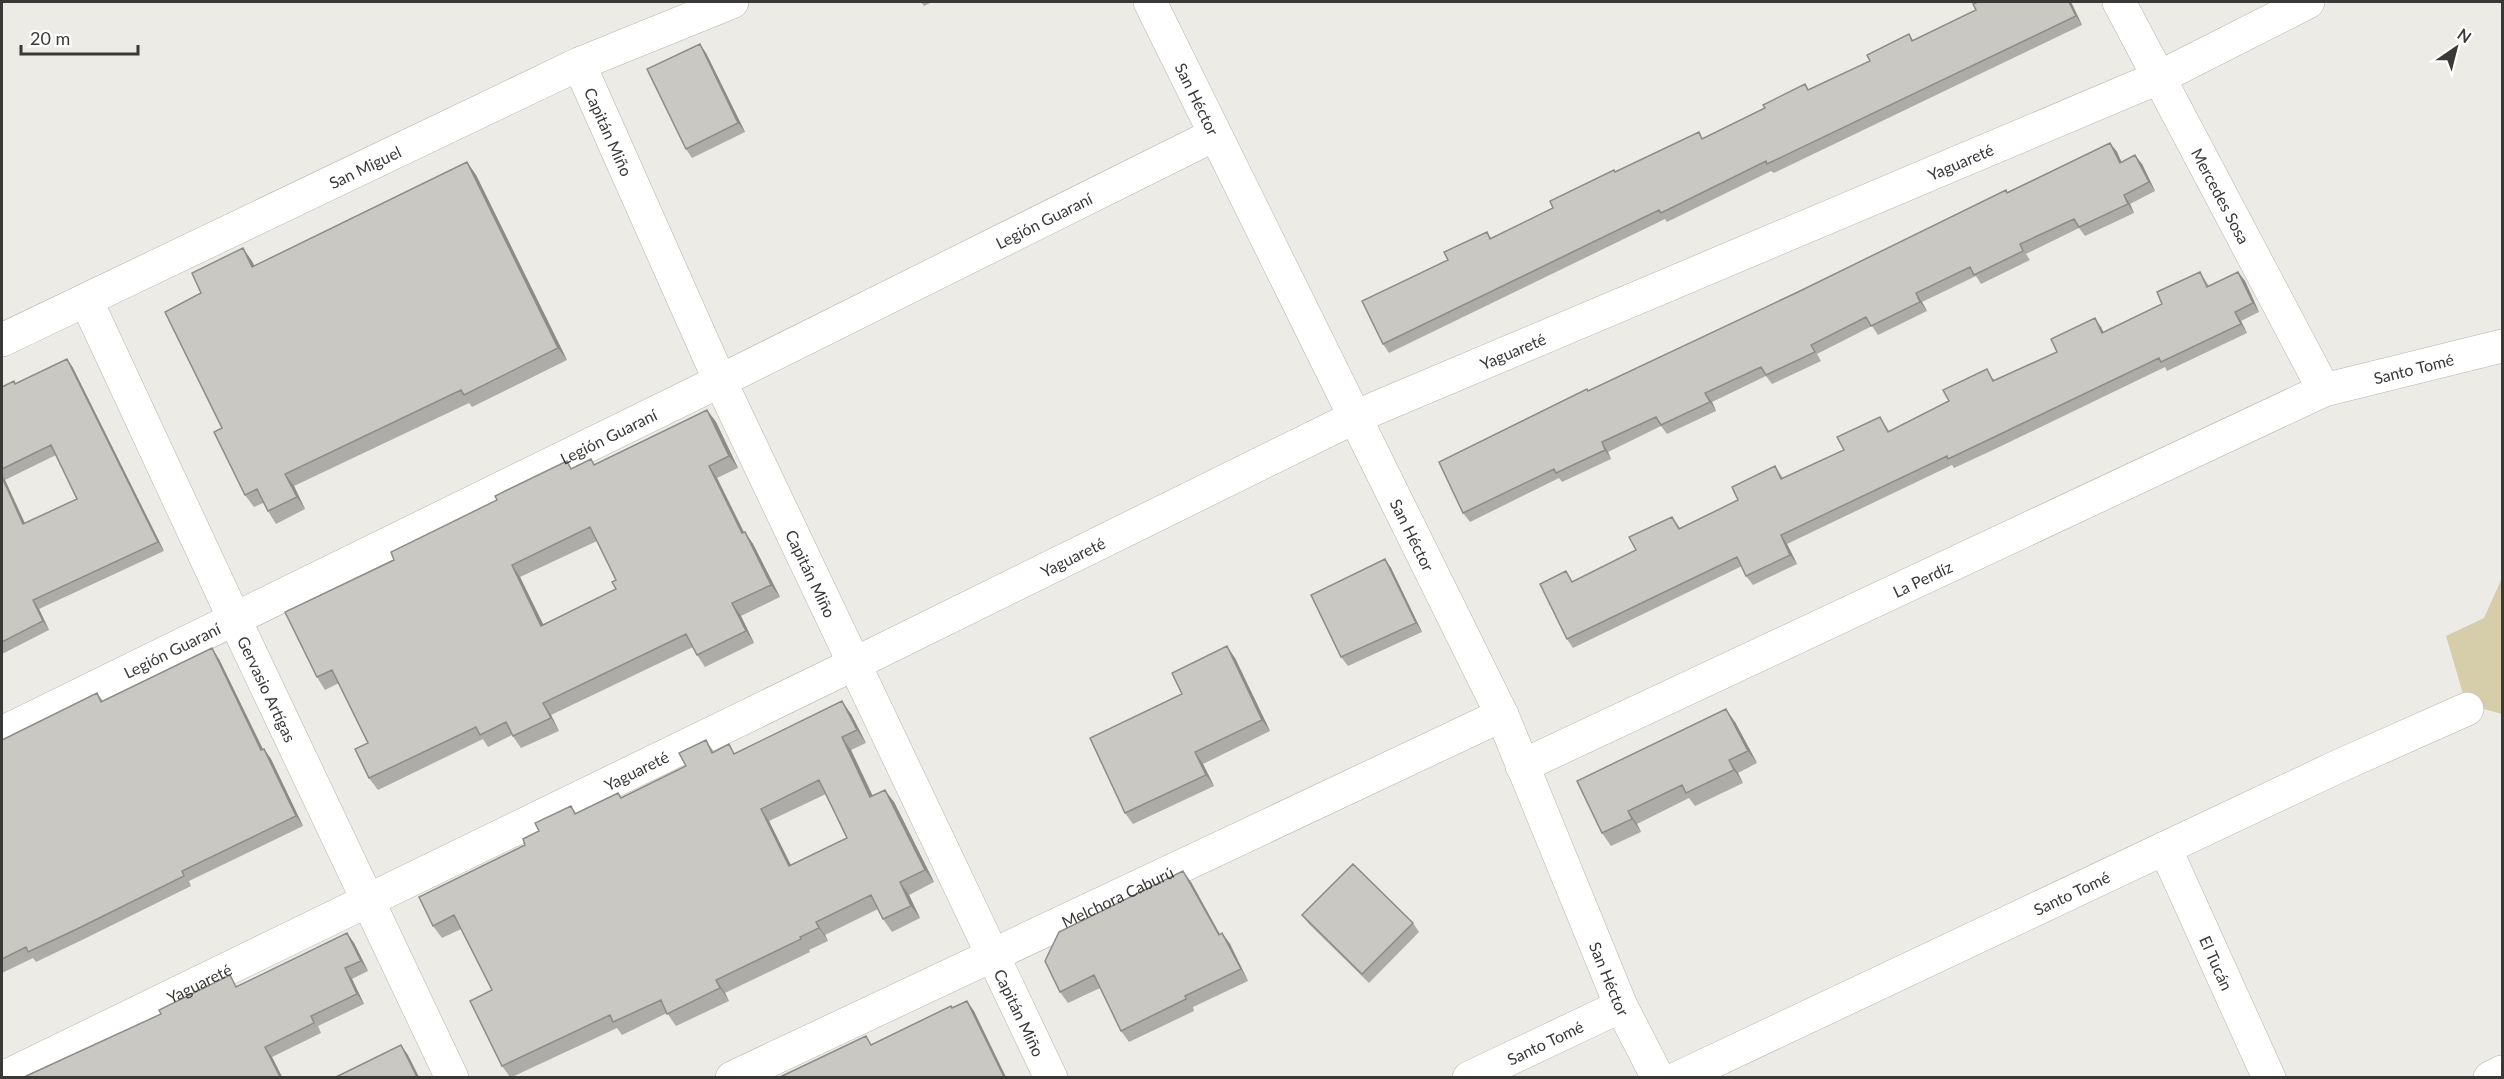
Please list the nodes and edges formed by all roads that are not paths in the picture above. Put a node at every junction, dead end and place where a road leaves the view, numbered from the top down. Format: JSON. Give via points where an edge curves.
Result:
{"nodes":[{"id":1,"x":732,"y":2,"type":"edge"},
{"id":2,"x":1150,"y":2,"type":"edge"},
{"id":3,"x":2119,"y":2,"type":"edge"},
{"id":4,"x":2308,"y":2,"type":"edge"},
{"id":5,"x":579,"y":64,"type":"junction"},
{"id":6,"x":2160,"y":77,"type":"junction"},
{"id":7,"x":1214,"y":135,"type":"junction"},
{"id":8,"x":86,"y":300,"type":"junction"},
{"id":9,"x":2,"y":340,"type":"edge"},
{"id":10,"x":2502,"y":346,"type":"edge"},
{"id":11,"x":720,"y":381,"type":"junction"},
{"id":12,"x":2324,"y":390,"type":"junction"},
{"id":13,"x":1355,"y":417,"type":"junction"},
{"id":14,"x":234,"y":618,"type":"junction"},
{"id":15,"x":854,"y":664,"type":"junction"},
{"id":16,"x":2467,"y":709,"type":"dead end"},
{"id":17,"x":1502,"y":715,"type":"junction"},
{"id":18,"x":2,"y":733,"type":"edge"},
{"id":19,"x":1522,"y":765,"type":"junction"},
{"id":20,"x":2165,"y":848,"type":"junction"},
{"id":21,"x":367,"y":899,"type":"junction"},
{"id":22,"x":993,"y":955,"type":"junction"},
{"id":23,"x":1621,"y":1006,"type":"junction"},
{"id":24,"x":2502,"y":1072,"type":"edge"},
{"id":25,"x":3,"y":1077,"type":"edge"},
{"id":26,"x":452,"y":1077,"type":"edge"},
{"id":27,"x":732,"y":1077,"type":"edge"},
{"id":28,"x":1051,"y":1077,"type":"edge"},
{"id":29,"x":1469,"y":1077,"type":"edge"},
{"id":30,"x":1658,"y":1077,"type":"edge"},
{"id":31,"x":1677,"y":1077,"type":"edge"},
{"id":32,"x":2269,"y":1077,"type":"edge"},
{"id":33,"x":2490,"y":1077,"type":"edge"}],
"edges":[{"from":1,"to":5,"type":"street","name":"San Miguel"},
{"from":2,"to":7,"type":"street","name":"San Héctor"},
{"from":3,"to":6,"type":"street","name":"Mercedes Sosa"},
{"from":4,"to":6,"type":"street","name":"Yaguareté"},
{"from":5,"to":8,"type":"street","name":"San Miguel"},
{"from":5,"to":11,"type":"street","name":"Capitán Miño"},
{"from":6,"to":12,"type":"street","name":"Mercedes Sosa"},
{"from":6,"to":13,"type":"street","name":"Yaguareté"},
{"from":7,"to":11,"type":"street","name":"Legión Guaraní"},
{"from":7,"to":13,"type":"street","name":"San Héctor"},
{"from":8,"to":9,"type":"street","name":"San Miguel"},
{"from":8,"to":14,"type":"street","name":"Gervasio Artígas"},
{"from":10,"to":12,"type":"street","name":"Santo Tomé"},
{"from":11,"to":14,"type":"street","name":"Legión Guaraní"},
{"from":11,"to":15,"type":"street","name":"Capitán Miño"},
{"from":12,"to":19,"type":"street","name":"La Perdíz"},
{"from":13,"to":15,"type":"street","name":"Yaguareté"},
{"from":13,"to":17,"type":"street","name":"San Héctor"},
{"from":14,"to":18,"type":"street","name":"Legión Guaraní"},
{"from":14,"to":21,"type":"street","name":"Gervasio Artígas"},
{"from":15,"to":21,"type":"street","name":"Yaguareté"},
{"from":15,"to":22,"type":"street","name":"Capitán Miño"},
{"from":16,"to":20,"type":"street","name":"Santo Tomé"},
{"from":17,"to":19,"type":"street","name":"San Héctor"},
{"from":17,"to":22,"type":"street","name":"Melchora Caburú"},
{"from":19,"to":23,"type":"street","name":"San Héctor"},
{"from":20,"to":31,"type":"street","name":"Santo Tomé"},
{"from":20,"to":32,"type":"street","name":"El Tucán"},
{"from":21,"to":25,"type":"street","name":"Yaguareté"},
{"from":21,"to":26,"type":"street","name":"Gervasio Artígas"},
{"from":22,"to":27,"type":"street","name":"Melchora Caburú"},
{"from":22,"to":28,"type":"street","name":"Capitán Miño"},
{"from":23,"to":29,"type":"street","name":"Santo Tomé"},
{"from":23,"to":30,"type":"street","name":"San Héctor"},
{"from":24,"to":33,"type":"street"}]}
